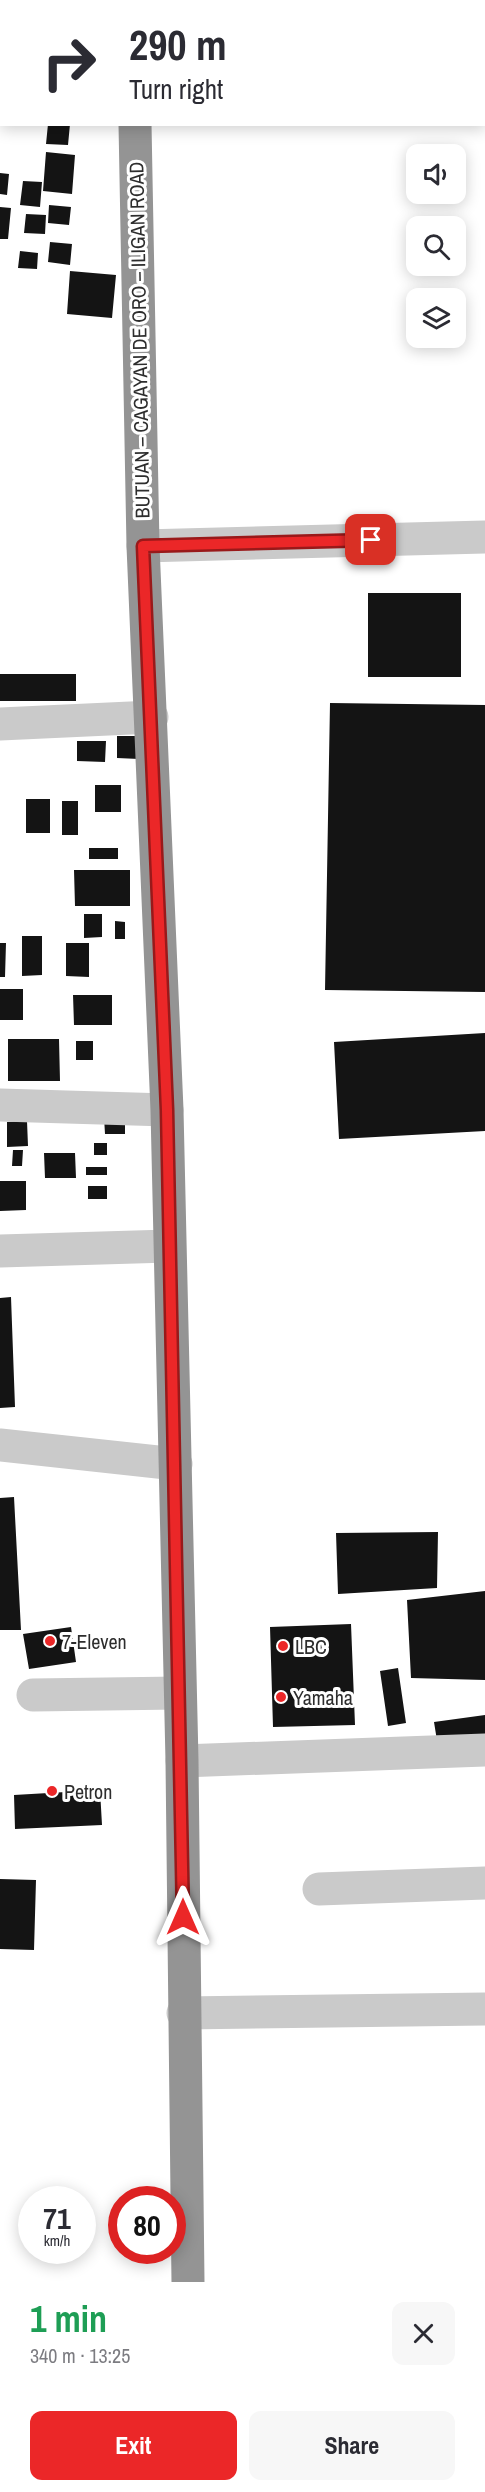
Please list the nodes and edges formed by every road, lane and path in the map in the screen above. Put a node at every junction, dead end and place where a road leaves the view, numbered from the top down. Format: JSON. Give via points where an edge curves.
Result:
{"nodes":[{"id":1,"x":135,"y":126,"type":"edge"},
{"id":2,"x":485,"y":537,"type":"edge"},
{"id":3,"x":143,"y":546,"type":"junction"},
{"id":4,"x":152,"y":717,"type":"junction"},
{"id":5,"x":0,"y":724,"type":"edge"},
{"id":6,"x":0,"y":1104,"type":"edge"},
{"id":7,"x":167,"y":1110,"type":"junction"},
{"id":8,"x":169,"y":1246,"type":"junction"},
{"id":9,"x":0,"y":1251,"type":"edge"},
{"id":10,"x":0,"y":1444,"type":"edge"},
{"id":11,"x":176,"y":1464,"type":"junction"},
{"id":12,"x":179,"y":1693,"type":"junction"},
{"id":13,"x":33,"y":1695,"type":"dead end"},
{"id":14,"x":485,"y":1750,"type":"edge"},
{"id":15,"x":182,"y":1761,"type":"junction"},
{"id":16,"x":485,"y":1883,"type":"edge"},
{"id":17,"x":319,"y":1889,"type":"dead end"},
{"id":18,"x":485,"y":2009,"type":"edge"},
{"id":19,"x":183,"y":2013,"type":"junction"},
{"id":20,"x":188,"y":2282,"type":"edge"}],
"edges":[{"from":1,"to":3,"type":"highway","name":"BUTUAN – CAGAYAN DE ORO – ILIGAN ROAD"},
{"from":2,"to":3,"type":"street"},
{"from":3,"to":4,"type":"highway","name":"BUTUAN – CAGAYAN DE ORO – ILIGAN ROAD"},
{"from":4,"to":5,"type":"street"},
{"from":4,"to":7,"type":"highway","name":"BUTUAN – CAGAYAN DE ORO – ILIGAN ROAD"},
{"from":6,"to":7,"type":"street"},
{"from":7,"to":8,"type":"highway","name":"BUTUAN – CAGAYAN DE ORO – ILIGAN ROAD"},
{"from":8,"to":9,"type":"street"},
{"from":8,"to":11,"type":"highway","name":"BUTUAN – CAGAYAN DE ORO – ILIGAN ROAD"},
{"from":10,"to":11,"type":"street"},
{"from":11,"to":12,"type":"highway","name":"BUTUAN – CAGAYAN DE ORO – ILIGAN ROAD"},
{"from":12,"to":13,"type":"street"},
{"from":12,"to":15,"type":"highway","name":"BUTUAN – CAGAYAN DE ORO – ILIGAN ROAD"},
{"from":14,"to":15,"type":"street"},
{"from":15,"to":19,"type":"highway","name":"BUTUAN – CAGAYAN DE ORO – ILIGAN ROAD"},
{"from":16,"to":17,"type":"street"},
{"from":18,"to":19,"type":"street"},
{"from":19,"to":20,"type":"highway","name":"BUTUAN – CAGAYAN DE ORO – ILIGAN ROAD"}]}
